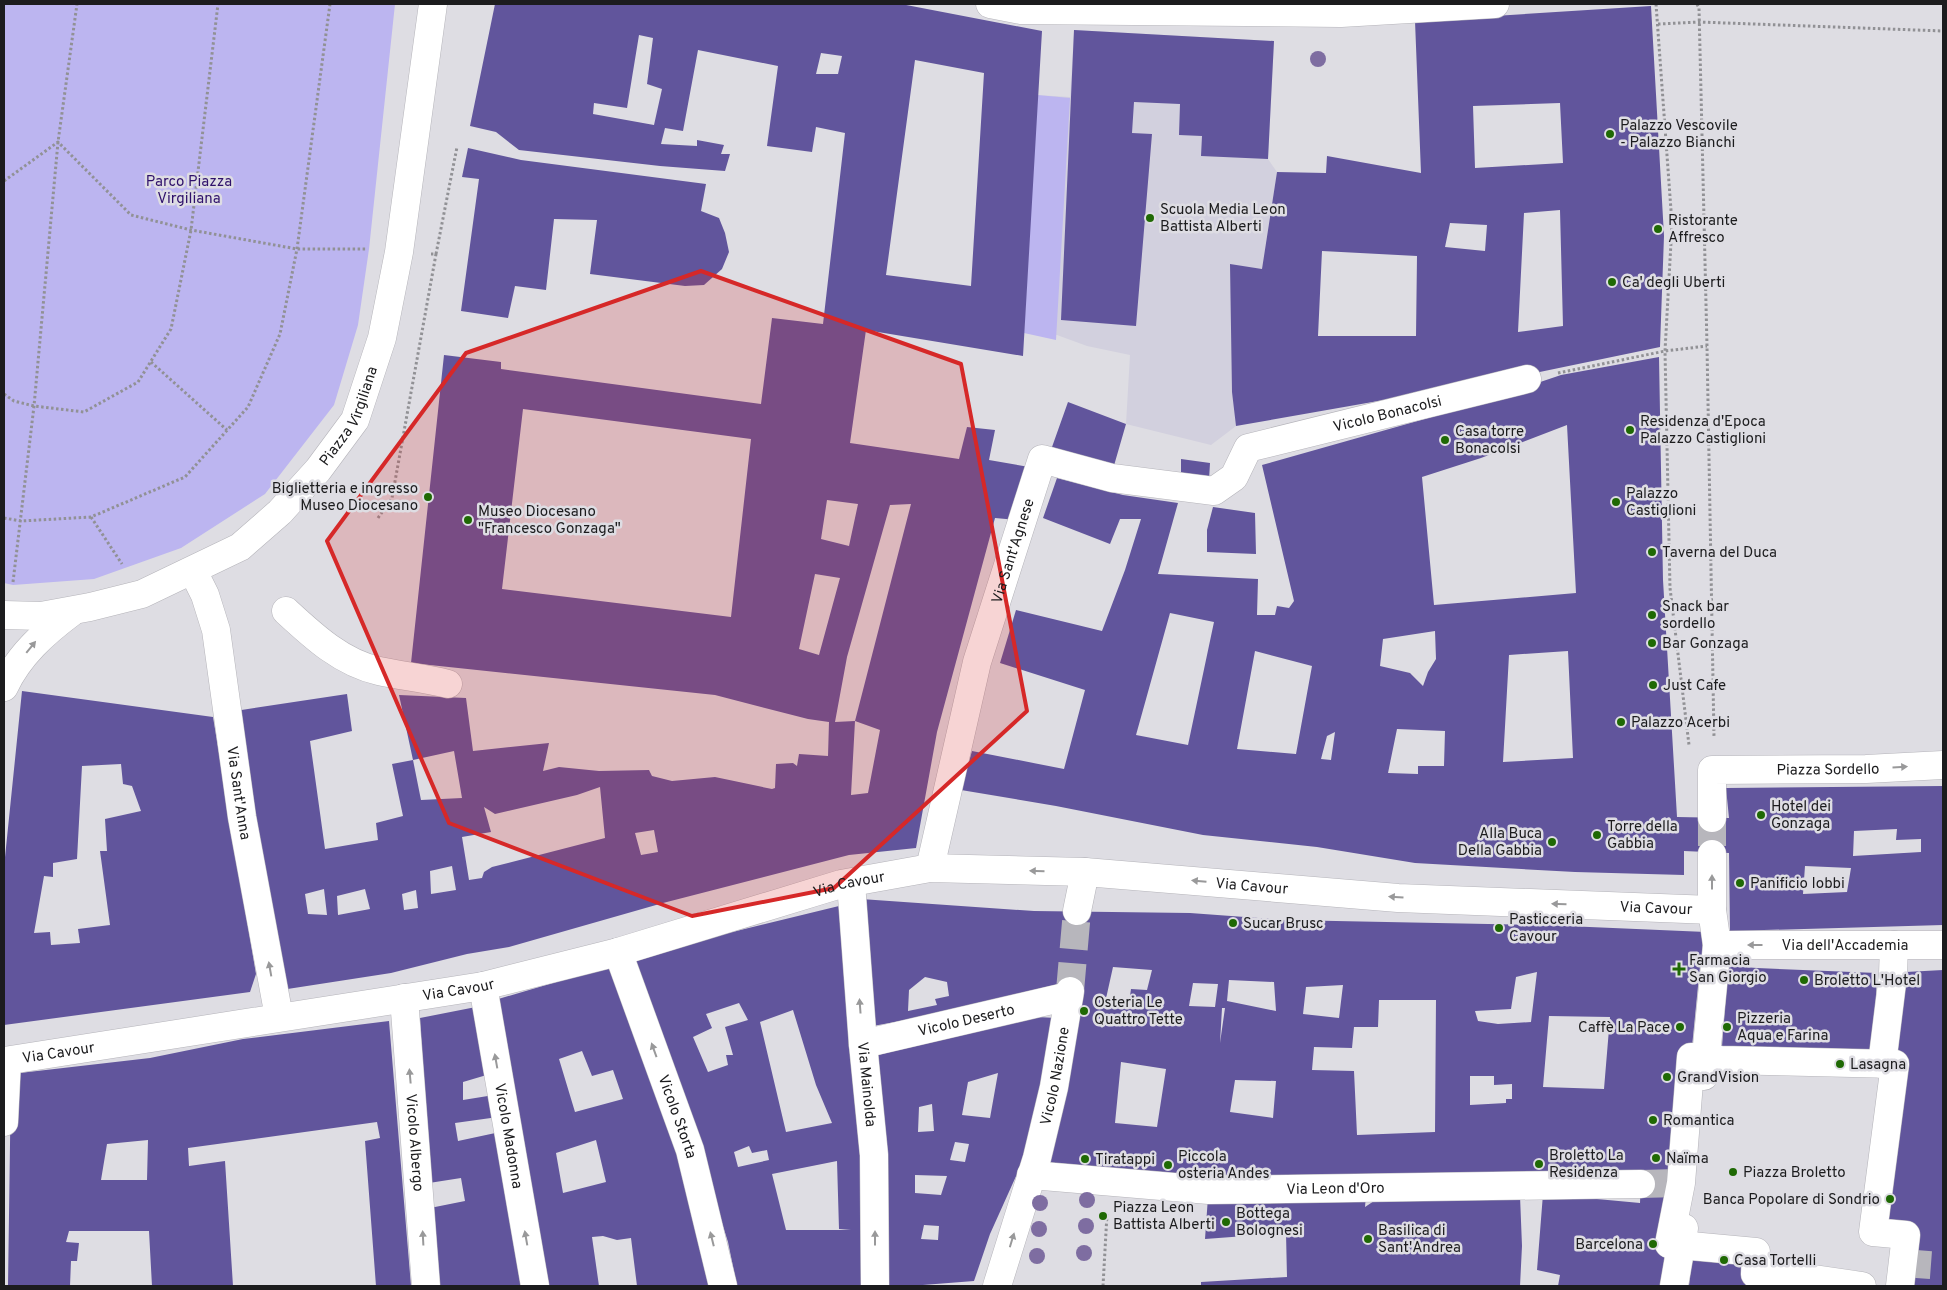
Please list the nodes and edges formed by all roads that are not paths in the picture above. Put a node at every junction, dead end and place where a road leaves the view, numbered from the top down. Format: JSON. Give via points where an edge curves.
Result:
{"nodes":[{"id":1,"x":434,"y":4,"type":"edge"},
{"id":2,"x":990,"y":4,"type":"edge"},
{"id":3,"x":1494,"y":4,"type":"edge"},
{"id":4,"x":1022,"y":7,"type":"edge"},
{"id":5,"x":1527,"y":379,"type":"road end"},
{"id":6,"x":1248,"y":448,"type":"joint"},
{"id":7,"x":193,"y":571,"type":"junction"},
{"id":8,"x":73,"y":611,"type":"junction"},
{"id":9,"x":286,"y":611,"type":"dead end"},
{"id":10,"x":4,"y":615,"type":"edge"},
{"id":11,"x":448,"y":684,"type":"dead end"},
{"id":12,"x":4,"y":687,"type":"edge"},
{"id":13,"x":1943,"y":765,"type":"edge"},
{"id":14,"x":1712,"y":818,"type":"tunnel mouth"},
{"id":15,"x":1712,"y":854,"type":"tunnel mouth"},
{"id":16,"x":930,"y":868,"type":"junction"},
{"id":17,"x":1085,"y":872,"type":"junction"},
{"id":18,"x":851,"y":883,"type":"junction"},
{"id":19,"x":1712,"y":910,"type":"junction"},
{"id":20,"x":1077,"y":911,"type":"tunnel mouth"},
{"id":21,"x":1717,"y":945,"type":"junction"},
{"id":22,"x":1943,"y":945,"type":"edge"},
{"id":23,"x":1894,"y":946,"type":"junction"},
{"id":24,"x":618,"y":952,"type":"junction"},
{"id":25,"x":483,"y":986,"type":"junction"},
{"id":26,"x":1070,"y":993,"type":"joint"},
{"id":27,"x":404,"y":998,"type":"junction"},
{"id":28,"x":279,"y":1017,"type":"junction"},
{"id":29,"x":863,"y":1044,"type":"junction"},
{"id":30,"x":1706,"y":1058,"type":"junction"},
{"id":31,"x":5,"y":1061,"type":"edge"},
{"id":32,"x":1882,"y":1064,"type":"junction"},
{"id":33,"x":4,"y":1122,"type":"edge"},
{"id":34,"x":1034,"y":1166,"type":"junction"},
{"id":35,"x":1641,"y":1184,"type":"tunnel mouth"},
{"id":36,"x":1682,"y":1245,"type":"junction"},
{"id":37,"x":426,"y":1286,"type":"edge"},
{"id":38,"x":535,"y":1286,"type":"edge"},
{"id":39,"x":723,"y":1286,"type":"edge"},
{"id":40,"x":875,"y":1286,"type":"edge"},
{"id":41,"x":997,"y":1286,"type":"edge"},
{"id":42,"x":1674,"y":1286,"type":"edge"},
{"id":43,"x":1862,"y":1286,"type":"edge"},
{"id":44,"x":1900,"y":1286,"type":"edge"}],
"edges":[{"from":1,"to":7,"type":"street","name":"Piazza Virgiliana","via":[[399,252],[382,338],[355,420],[318,470],[280,512],[240,547]]},
{"from":2,"to":4,"type":"street"},
{"from":3,"to":4,"type":"street","via":[[1341,12]]},
{"from":5,"to":6,"type":"street","name":"Vicolo Bonacolsi"},
{"from":6,"to":16,"type":"street","name":"Via Sant'Agnese","via":[[1234,477],[1214,491],[1112,478],[1042,459],[977,662]]},
{"from":7,"to":8,"type":"street","name":"Piazza Virgiliana","via":[[142,594]]},
{"from":28,"to":7,"type":"street","name":"Via Sant'Anna","one_way":true,"via":[[242,817],[216,630]]},
{"from":8,"to":10,"type":"street","name":"Piazza Virgiliana","via":[[32,616]]},
{"from":12,"to":8,"type":"street","one_way":true,"via":[[37,640]]},
{"from":9,"to":11,"type":"street","via":[[344,657],[378,671]]},
{"from":14,"to":13,"type":"street","name":"Piazza Sordello","one_way":true,"via":[[1712,770]]},
{"from":19,"to":15,"type":"street","one_way":true},
{"from":17,"to":16,"type":"street","name":"Via Cavour","one_way":true},
{"from":16,"to":18,"type":"street","name":"Via Cavour"},
{"from":19,"to":17,"type":"street","name":"Via Cavour","one_way":true,"via":[[1398,898]]},
{"from":17,"to":20,"type":"street"},
{"from":18,"to":24,"type":"street","name":"Via Cavour"},
{"from":29,"to":18,"type":"street","name":"Via Mainolda","one_way":true},
{"from":19,"to":21,"type":"street"},
{"from":23,"to":21,"type":"street","name":"Via dell'Accademia","one_way":true},
{"from":21,"to":30,"type":"street"},
{"from":22,"to":23,"type":"street","name":"Via dell'Accademia"},
{"from":23,"to":32,"type":"street"},
{"from":24,"to":25,"type":"street","name":"Via Cavour"},
{"from":39,"to":24,"type":"street","name":"Vicolo Storta","one_way":true,"via":[[690,1150]]},
{"from":25,"to":27,"type":"street","name":"Via Cavour"},
{"from":38,"to":25,"type":"street","name":"Vicolo Madonna","one_way":true},
{"from":26,"to":29,"type":"street","name":"Vicolo Deserto"},
{"from":26,"to":34,"type":"street","name":"Vicolo Nazione","via":[[1054,1087]]},
{"from":27,"to":28,"type":"street","name":"Via Cavour"},
{"from":37,"to":27,"type":"street","name":"Vicolo Albergo","one_way":true},
{"from":28,"to":31,"type":"street","name":"Via Cavour"},
{"from":40,"to":29,"type":"street","name":"Via Mainolda","one_way":true,"via":[[874,1155]]},
{"from":30,"to":32,"type":"street"},
{"from":30,"to":36,"type":"street"},
{"from":30,"to":36,"type":"street","via":[[1692,1056],[1679,1183],[1669,1244]]},
{"from":31,"to":33,"type":"street"},
{"from":32,"to":44,"type":"street","via":[[1895,1064],[1873,1232],[1906,1235]]},
{"from":34,"to":35,"type":"street","name":"Via Leon d'Oro","via":[[1108,1181],[1209,1190]]},
{"from":41,"to":34,"type":"street","one_way":true},
{"from":36,"to":42,"type":"street"},
{"from":36,"to":43,"type":"street","via":[[1756,1252],[1755,1274],[1771,1273]]}]}
